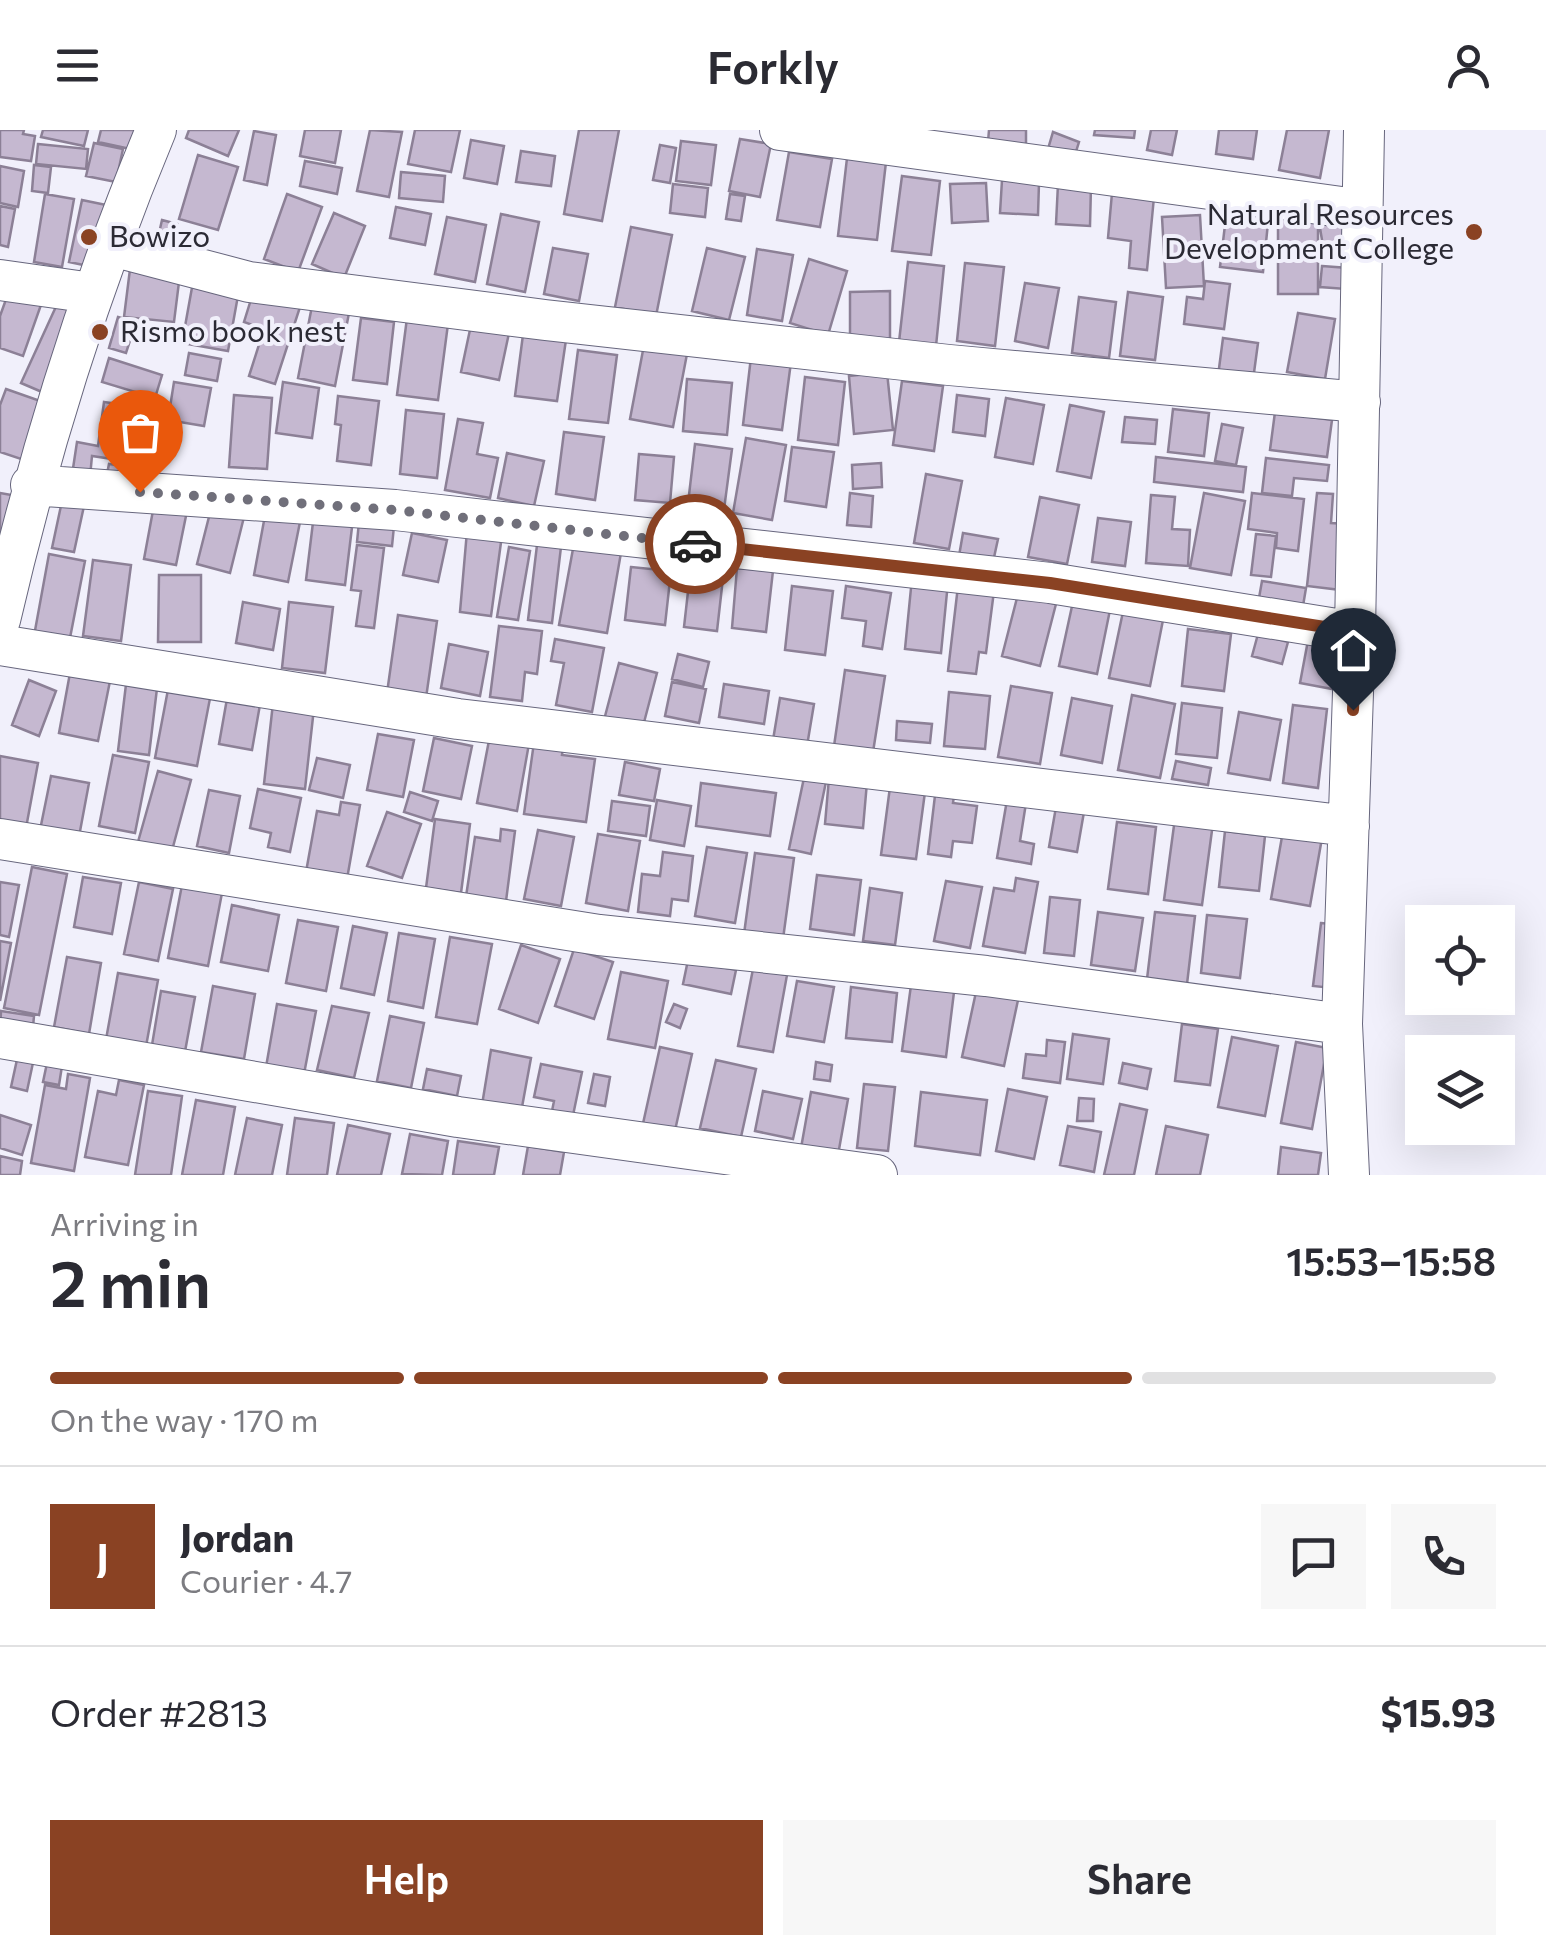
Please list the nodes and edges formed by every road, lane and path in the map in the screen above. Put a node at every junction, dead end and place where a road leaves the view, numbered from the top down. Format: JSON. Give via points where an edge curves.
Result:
{"nodes":[{"id":1,"x":156,"y":130,"type":"edge"},
{"id":2,"x":780,"y":130,"type":"edge"},
{"id":3,"x":1364,"y":130,"type":"edge"},
{"id":4,"x":1362,"y":210,"type":"junction"},
{"id":5,"x":108,"y":245,"type":"junction"},
{"id":6,"x":0,"y":280,"type":"edge"},
{"id":7,"x":92,"y":293,"type":"junction"},
{"id":8,"x":1360,"y":402,"type":"junction"},
{"id":9,"x":19,"y":500,"type":"edge"},
{"id":10,"x":0,"y":620,"type":"edge"},
{"id":11,"x":1356,"y":632,"type":"junction"},
{"id":12,"x":0,"y":645,"type":"edge"},
{"id":13,"x":1349,"y":826,"type":"junction"},
{"id":14,"x":0,"y":840,"type":"edge"},
{"id":15,"x":1342,"y":1024,"type":"junction"},
{"id":16,"x":0,"y":1038,"type":"edge"},
{"id":17,"x":877,"y":1175,"type":"edge"},
{"id":18,"x":1349,"y":1175,"type":"edge"}],
"edges":[{"from":1,"to":5,"type":"street"},
{"from":2,"to":4,"type":"street"},
{"from":3,"to":4,"type":"street"},
{"from":4,"to":8,"type":"street"},
{"from":5,"to":7,"type":"street"},
{"from":5,"to":8,"type":"street","via":[[249,282],[545,320]]},
{"from":6,"to":7,"type":"street"},
{"from":7,"to":9,"type":"street"},
{"from":8,"to":11,"type":"street"},
{"from":9,"to":10,"type":"street"},
{"from":9,"to":11,"type":"street","via":[[395,510],[1050,583]]},
{"from":11,"to":13,"type":"street"},
{"from":12,"to":13,"type":"street","via":[[458,719]]},
{"from":13,"to":15,"type":"street"},
{"from":14,"to":15,"type":"street","via":[[599,936],[986,976]]},
{"from":15,"to":18,"type":"street"},
{"from":16,"to":17,"type":"street","via":[[458,1117]]}]}
